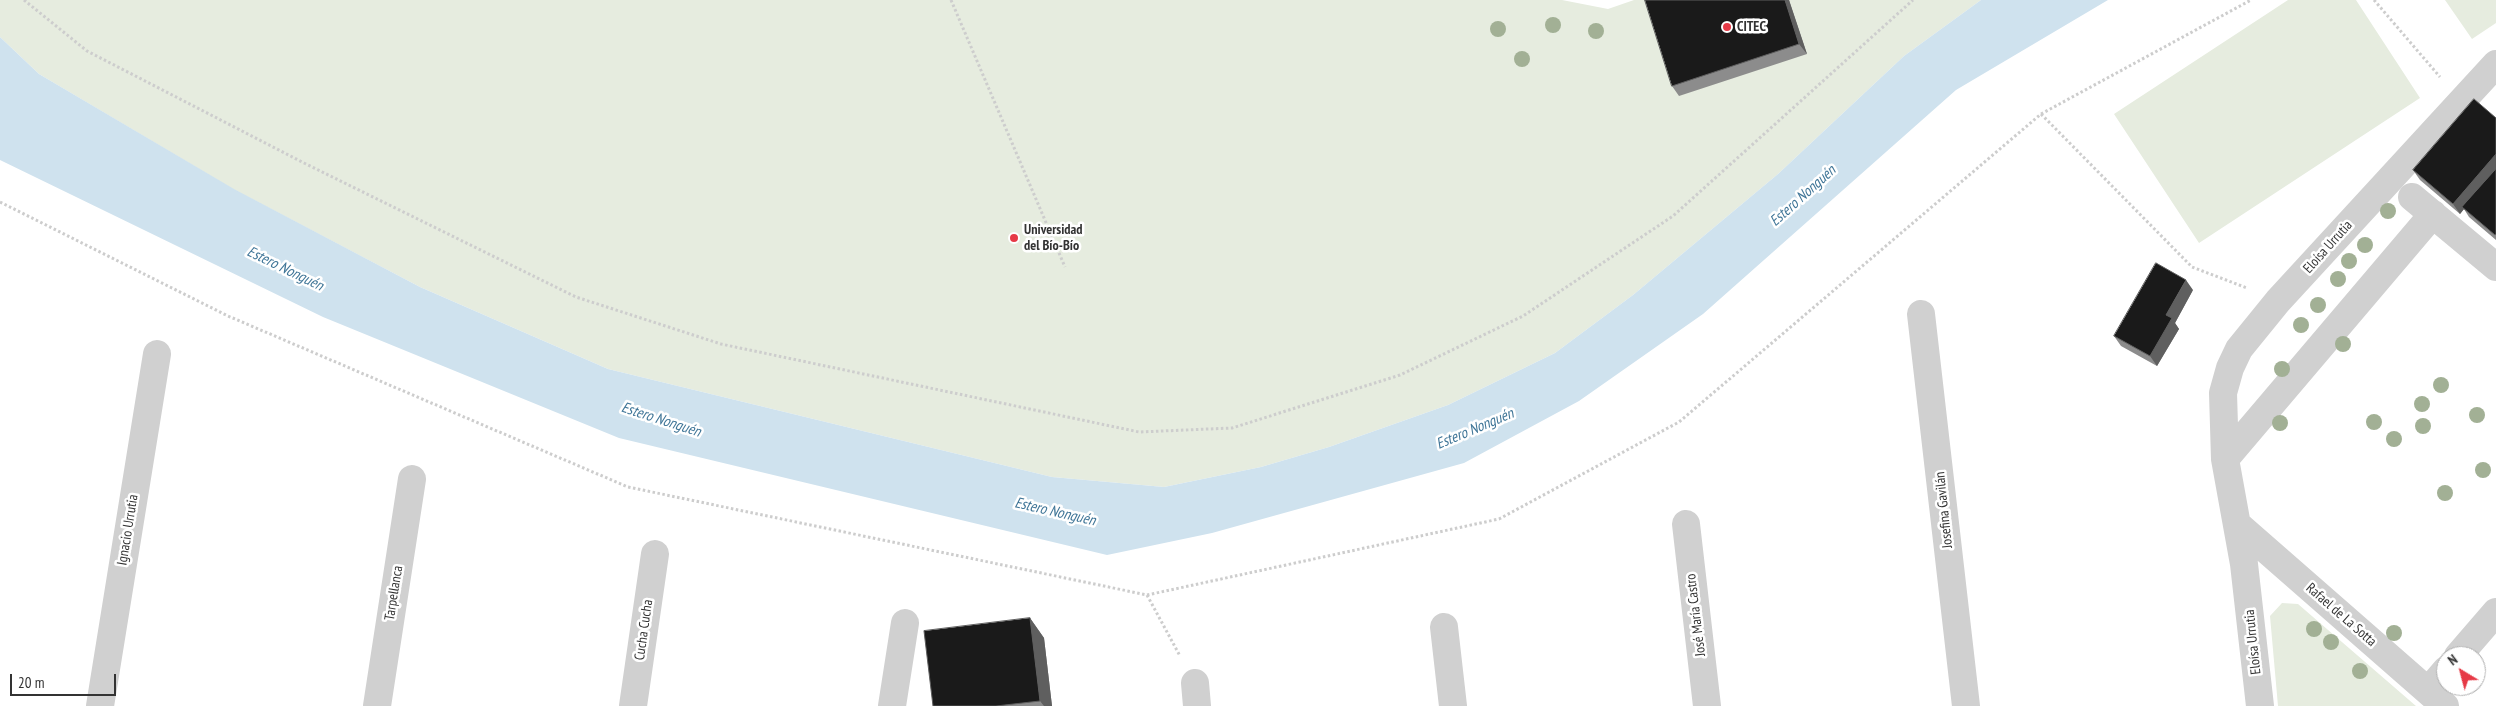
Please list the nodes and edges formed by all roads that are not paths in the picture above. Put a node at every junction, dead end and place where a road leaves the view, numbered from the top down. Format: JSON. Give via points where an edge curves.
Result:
{"nodes":[{"id":1,"x":2496,"y":64,"type":"edge"},
{"id":2,"x":2412,"y":197,"type":"dead end"},
{"id":3,"x":2433,"y":214,"type":"junction"},
{"id":4,"x":2496,"y":267,"type":"edge"},
{"id":5,"x":1921,"y":314,"type":"dead end"},
{"id":6,"x":157,"y":354,"type":"dead end"},
{"id":7,"x":2225,"y":459,"type":"junction"},
{"id":8,"x":412,"y":479,"type":"dead end"},
{"id":9,"x":1686,"y":524,"type":"dead end"},
{"id":10,"x":2238,"y":525,"type":"junction"},
{"id":11,"x":655,"y":554,"type":"dead end"},
{"id":12,"x":2496,"y":612,"type":"edge"},
{"id":13,"x":905,"y":623,"type":"dead end"},
{"id":14,"x":1444,"y":627,"type":"dead end"},
{"id":15,"x":2467,"y":646,"type":"edge"},
{"id":16,"x":2436,"y":699,"type":"edge"},
{"id":17,"x":100,"y":706,"type":"edge"},
{"id":18,"x":377,"y":706,"type":"edge"},
{"id":19,"x":633,"y":706,"type":"edge"},
{"id":20,"x":892,"y":706,"type":"edge"},
{"id":21,"x":1453,"y":706,"type":"edge"},
{"id":22,"x":1707,"y":706,"type":"edge"},
{"id":23,"x":1966,"y":706,"type":"edge"},
{"id":24,"x":2260,"y":706,"type":"edge"}],
"edges":[{"from":1,"to":7,"type":"street","name":"Eloísa Urrutia","via":[[2278,300],[2239,349],[2224,393]]},
{"from":2,"to":3,"type":"street"},
{"from":3,"to":4,"type":"street"},
{"from":3,"to":7,"type":"street"},
{"from":5,"to":23,"type":"street","name":"Josefina Gavilán"},
{"from":6,"to":17,"type":"street","name":"Ignacio Urrutia"},
{"from":7,"to":10,"type":"street","name":"Eloísa Urrutia"},
{"from":8,"to":18,"type":"street","name":"Tarpellanca"},
{"from":9,"to":22,"type":"street","name":"José María Castro"},
{"from":10,"to":16,"type":"street","name":"Rafael de La Sotta"},
{"from":10,"to":24,"type":"street","name":"Eloísa Urrutia"},
{"from":11,"to":19,"type":"street","name":"Cucha Cucha"},
{"from":12,"to":15,"type":"street"},
{"from":13,"to":20,"type":"street"},
{"from":14,"to":21,"type":"street"}]}
